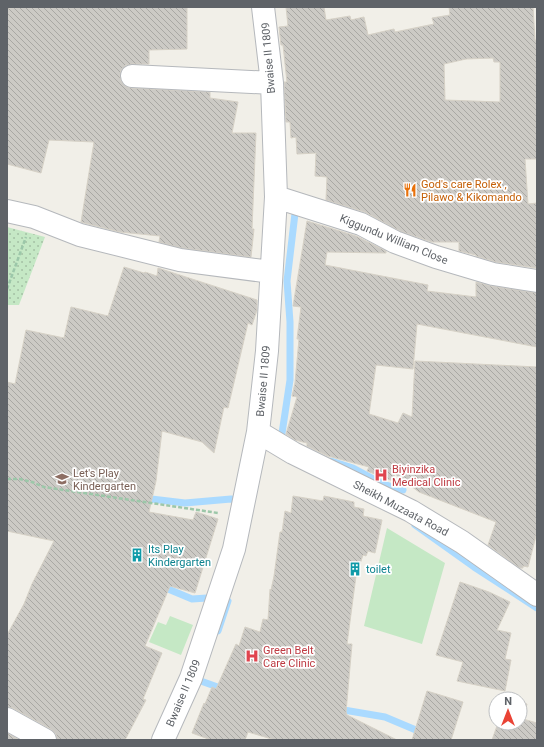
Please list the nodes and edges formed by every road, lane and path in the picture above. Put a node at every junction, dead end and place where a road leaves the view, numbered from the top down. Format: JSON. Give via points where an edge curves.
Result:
{"nodes":[{"id":1,"x":263,"y":7,"type":"edge"},
{"id":2,"x":132,"y":76,"type":"dead end"},
{"id":3,"x":272,"y":83,"type":"junction"},
{"id":4,"x":276,"y":197,"type":"junction"},
{"id":5,"x":7,"y":211,"type":"edge"},
{"id":6,"x":34,"y":218,"type":"junction"},
{"id":7,"x":271,"y":272,"type":"junction"},
{"id":8,"x":537,"y":281,"type":"edge"},
{"id":9,"x":7,"y":289,"type":"edge"},
{"id":10,"x":258,"y":432,"type":"junction"},
{"id":11,"x":7,"y":479,"type":"edge"},
{"id":12,"x":240,"y":517,"type":"junction"},
{"id":13,"x":537,"y":594,"type":"edge"},
{"id":14,"x":7,"y":719,"type":"edge"},
{"id":15,"x":45,"y":740,"type":"edge"},
{"id":16,"x":163,"y":740,"type":"edge"}],
"edges":[{"from":1,"to":3,"type":"street","name":"Bwaise II 1809"},
{"from":2,"to":3,"type":"street"},
{"from":3,"to":4,"type":"street","name":"Bwaise II 1809"},
{"from":4,"to":7,"type":"street","name":"Bwaise II 1809"},
{"from":4,"to":8,"type":"street","name":"Kiggundu William Close","via":[[361,224],[395,242],[436,257],[493,274]]},
{"from":5,"to":6,"type":"street"},
{"from":6,"to":7,"type":"street","via":[[80,235],[180,260]]},
{"from":6,"to":9,"type":"path"},
{"from":7,"to":10,"type":"street","name":"Bwaise II 1809"},
{"from":10,"to":12,"type":"street","name":"Bwaise II 1809"},
{"from":10,"to":13,"type":"street","name":"Sheikh Muzaata Road","via":[[293,453],[412,511]]},
{"from":11,"to":12,"type":"path","via":[[20,478],[44,487]]},
{"from":12,"to":16,"type":"street","name":"Bwaise II 1809","via":[[234,549],[201,650]]},
{"from":14,"to":15,"type":"street"}]}
